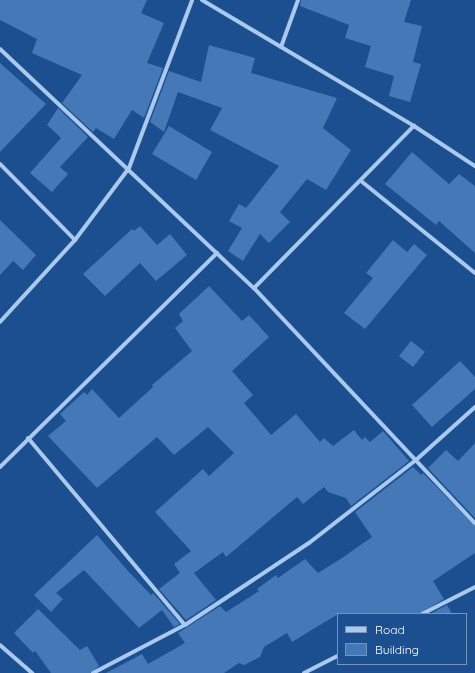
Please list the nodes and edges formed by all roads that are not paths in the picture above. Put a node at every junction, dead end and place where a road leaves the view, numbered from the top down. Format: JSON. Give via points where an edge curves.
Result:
{"nodes":[{"id":1,"x":192,"y":0,"type":"edge"},
{"id":2,"x":202,"y":0,"type":"edge"},
{"id":3,"x":298,"y":0,"type":"edge"},
{"id":4,"x":281,"y":47,"type":"junction"},
{"id":5,"x":0,"y":49,"type":"edge"},
{"id":6,"x":414,"y":126,"type":"junction"},
{"id":7,"x":0,"y":164,"type":"edge"},
{"id":8,"x":475,"y":166,"type":"edge"},
{"id":9,"x":129,"y":168,"type":"junction"},
{"id":10,"x":361,"y":181,"type":"junction"},
{"id":11,"x":75,"y":240,"type":"junction"},
{"id":12,"x":218,"y":254,"type":"junction"},
{"id":13,"x":475,"y":273,"type":"edge"},
{"id":14,"x":254,"y":288,"type":"junction"},
{"id":15,"x":0,"y":322,"type":"edge"},
{"id":16,"x":475,"y":407,"type":"edge"},
{"id":17,"x":28,"y":438,"type":"junction"},
{"id":18,"x":416,"y":460,"type":"junction"},
{"id":19,"x":0,"y":467,"type":"edge"},
{"id":20,"x":475,"y":523,"type":"edge"},
{"id":21,"x":475,"y":587,"type":"edge"},
{"id":22,"x":424,"y":613,"type":"edge"},
{"id":23,"x":185,"y":625,"type":"junction"},
{"id":24,"x":0,"y":645,"type":"edge"},
{"id":25,"x":337,"y":656,"type":"edge"},
{"id":26,"x":32,"y":673,"type":"edge"},
{"id":27,"x":93,"y":673,"type":"edge"},
{"id":28,"x":304,"y":673,"type":"edge"}],
"edges":[{"from":1,"to":9,"type":"street"},
{"from":2,"to":4,"type":"street"},
{"from":3,"to":4,"type":"street"},
{"from":4,"to":6,"type":"street"},
{"from":5,"to":9,"type":"street"},
{"from":6,"to":8,"type":"street"},
{"from":6,"to":10,"type":"street"},
{"from":7,"to":11,"type":"street"},
{"from":9,"to":11,"type":"street"},
{"from":9,"to":12,"type":"street"},
{"from":10,"to":13,"type":"street"},
{"from":10,"to":14,"type":"street"},
{"from":11,"to":15,"type":"street"},
{"from":12,"to":14,"type":"street"},
{"from":12,"to":17,"type":"street"},
{"from":14,"to":18,"type":"street"},
{"from":16,"to":18,"type":"street"},
{"from":17,"to":19,"type":"street"},
{"from":17,"to":23,"type":"street"},
{"from":18,"to":20,"type":"street"},
{"from":18,"to":23,"type":"street","via":[[309,543]]},
{"from":21,"to":22,"type":"street"},
{"from":23,"to":27,"type":"street"},
{"from":24,"to":26,"type":"street"},
{"from":25,"to":28,"type":"street"}]}
